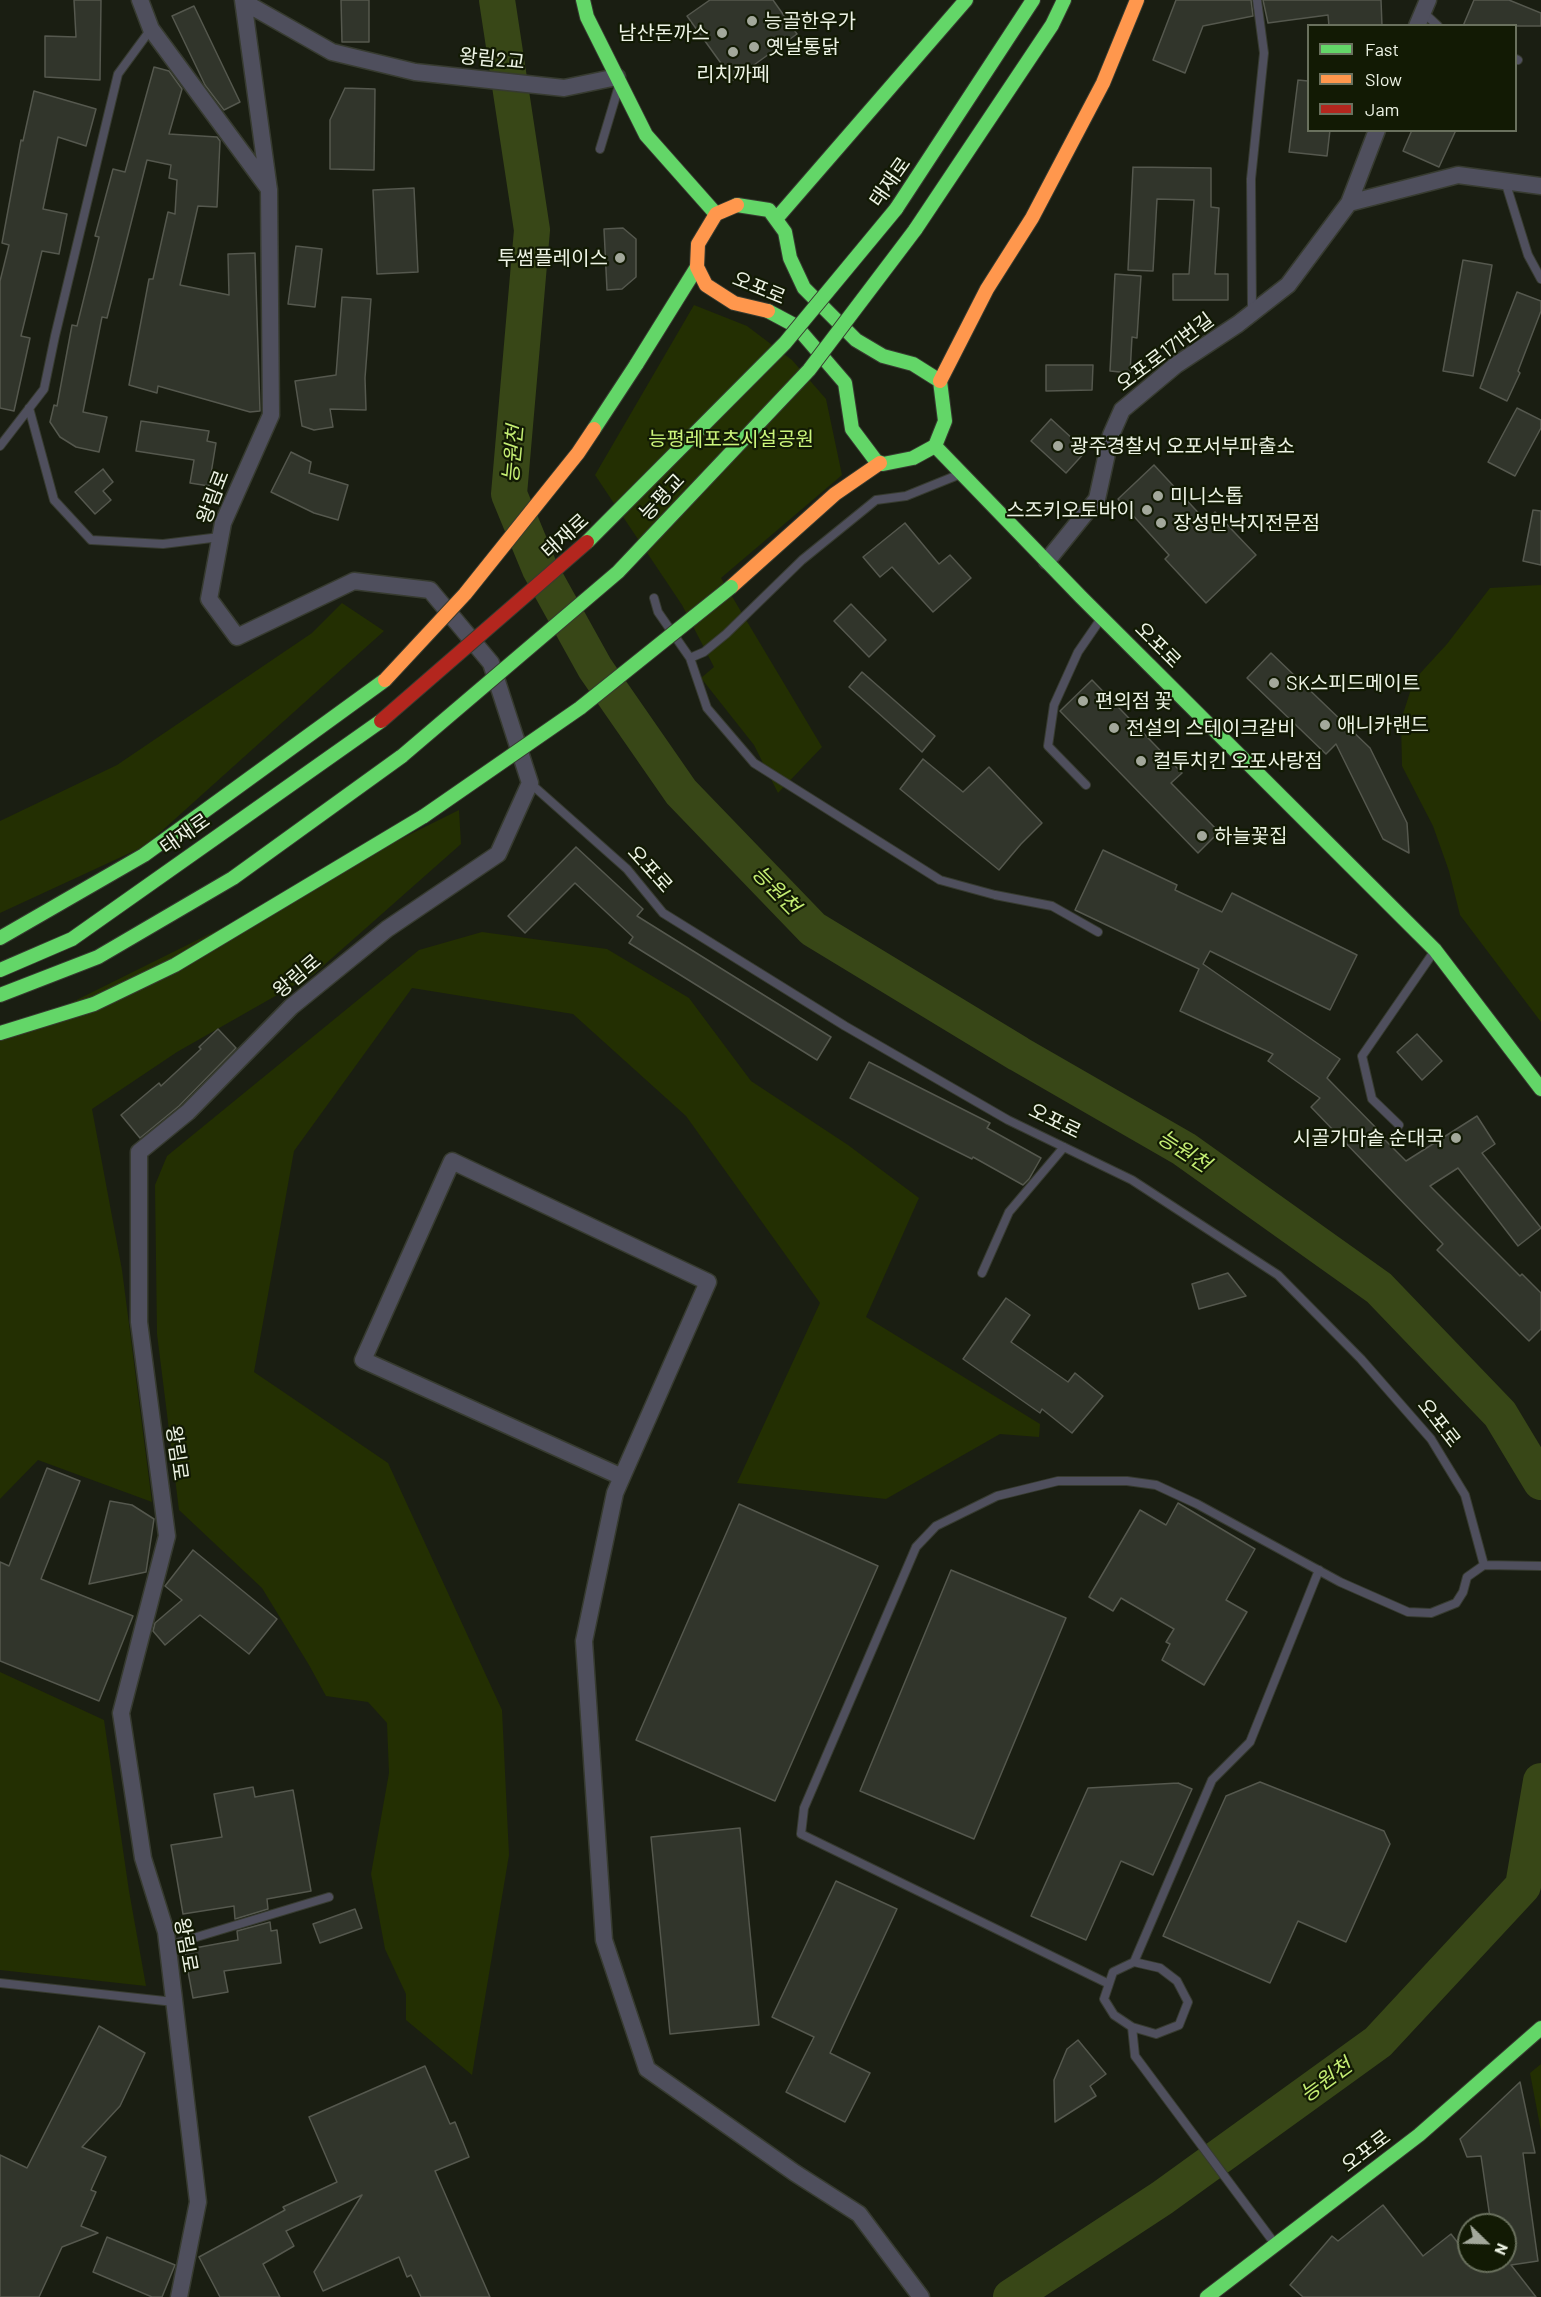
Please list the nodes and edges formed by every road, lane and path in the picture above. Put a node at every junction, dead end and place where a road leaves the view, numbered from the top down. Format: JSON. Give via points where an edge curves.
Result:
{"nodes":[{"id":1,"x":140,"y":0,"type":"edge"},
{"id":2,"x":583,"y":0,"type":"edge"},
{"id":3,"x":966,"y":0,"type":"edge"},
{"id":4,"x":1033,"y":0,"type":"edge"},
{"id":5,"x":1064,"y":0,"type":"edge"},
{"id":6,"x":1137,"y":0,"type":"edge"},
{"id":7,"x":1257,"y":0,"type":"edge"},
{"id":8,"x":244,"y":1,"type":"edge"},
{"id":9,"x":1423,"y":13,"type":"edge"},
{"id":10,"x":1436,"y":24,"type":"edge"},
{"id":11,"x":151,"y":29,"type":"junction"},
{"id":12,"x":619,"y":80,"type":"junction"},
{"id":13,"x":1376,"y":132,"type":"edge"},
{"id":14,"x":600,"y":149,"type":"dead end"},
{"id":15,"x":1504,"y":181,"type":"junction"},
{"id":16,"x":1541,"y":186,"type":"edge"},
{"id":17,"x":269,"y":190,"type":"junction"},
{"id":18,"x":1349,"y":202,"type":"junction"},
{"id":19,"x":716,"y":214,"type":"junction"},
{"id":20,"x":776,"y":219,"type":"junction"},
{"id":21,"x":697,"y":267,"type":"junction"},
{"id":22,"x":1541,"y":279,"type":"edge"},
{"id":23,"x":1251,"y":313,"type":"junction"},
{"id":24,"x":940,"y":381,"type":"junction"},
{"id":25,"x":29,"y":408,"type":"junction"},
{"id":26,"x":0,"y":446,"type":"edge"},
{"id":27,"x":935,"y":446,"type":"junction"},
{"id":28,"x":880,"y":463,"type":"junction"},
{"id":29,"x":961,"y":474,"type":"junction"},
{"id":30,"x":220,"y":537,"type":"junction"},
{"id":31,"x":1047,"y":561,"type":"junction"},
{"id":32,"x":654,"y":598,"type":"dead end"},
{"id":33,"x":1102,"y":617,"type":"junction"},
{"id":34,"x":690,"y":658,"type":"junction"},
{"id":35,"x":530,"y":783,"type":"junction"},
{"id":36,"x":1086,"y":785,"type":"dead end"},
{"id":37,"x":1098,"y":932,"type":"dead end"},
{"id":38,"x":0,"y":938,"type":"edge"},
{"id":39,"x":1435,"y":950,"type":"junction"},
{"id":40,"x":0,"y":970,"type":"edge"},
{"id":41,"x":0,"y":994,"type":"edge"},
{"id":42,"x":0,"y":1032,"type":"edge"},
{"id":43,"x":1541,"y":1089,"type":"edge"},
{"id":44,"x":1399,"y":1125,"type":"dead end"},
{"id":45,"x":1065,"y":1147,"type":"junction"},
{"id":46,"x":982,"y":1273,"type":"dead end"},
{"id":47,"x":622,"y":1477,"type":"junction"},
{"id":48,"x":1484,"y":1565,"type":"junction"},
{"id":49,"x":1541,"y":1566,"type":"edge"},
{"id":50,"x":1319,"y":1570,"type":"junction"},
{"id":51,"x":329,"y":1897,"type":"dead end"},
{"id":52,"x":167,"y":1946,"type":"junction"},
{"id":53,"x":1134,"y":1962,"type":"junction"},
{"id":54,"x":0,"y":1983,"type":"edge"},
{"id":55,"x":1110,"y":1984,"type":"junction"},
{"id":56,"x":174,"y":2002,"type":"junction"},
{"id":57,"x":1132,"y":2027,"type":"junction"},
{"id":58,"x":1541,"y":2028,"type":"edge"},
{"id":59,"x":1275,"y":2244,"type":"junction"},
{"id":60,"x":179,"y":2297,"type":"edge"},
{"id":61,"x":921,"y":2297,"type":"edge"},
{"id":62,"x":1207,"y":2297,"type":"edge"}],
"edges":[{"from":1,"to":11,"type":"street"},
{"from":2,"to":12,"type":"main road","via":[[587,17]]},
{"from":3,"to":20,"type":"main road"},
{"from":4,"to":40,"type":"main road","name":"태재로","bridge":true,"via":[[896,209],[785,343],[596,535],[381,721],[72,939]]},
{"from":5,"to":41,"type":"main road","name":"능평교","bridge":true,"via":[[1052,25],[915,230],[809,370],[618,572],[402,756],[233,878],[98,957]]},
{"from":6,"to":24,"type":"main road","via":[[1104,83],[1032,218],[987,289]]},
{"from":7,"to":23,"type":"lane","via":[[1264,53],[1251,178]]},
{"from":8,"to":12,"type":"street","name":"왕림2교","via":[[332,52],[415,72],[564,88]]},
{"from":8,"to":17,"type":"street","name":"왕림로"},
{"from":9,"to":10,"type":"lane"},
{"from":11,"to":17,"type":"street"},
{"from":11,"to":25,"type":"lane","via":[[118,74],[45,389]]},
{"from":12,"to":14,"type":"lane"},
{"from":12,"to":19,"type":"main road","via":[[646,135]]},
{"from":13,"to":18,"type":"street","name":"오포로171번길"},
{"from":15,"to":16,"type":"street"},
{"from":15,"to":18,"type":"street","via":[[1458,175]]},
{"from":15,"to":22,"type":"lane","via":[[1528,255]]},
{"from":17,"to":30,"type":"street","name":"왕림로","via":[[271,415]]},
{"from":18,"to":23,"type":"street","name":"오포로171번길","via":[[1288,285]]},
{"from":19,"to":20,"type":"main road","via":[[737,204],[769,210]]},
{"from":19,"to":21,"type":"main road","via":[[698,244]]},
{"from":20,"to":24,"type":"main road","name":"오포로","via":[[785,232],[790,258],[804,288],[856,340],[883,356],[913,364]]},
{"from":21,"to":28,"type":"main road","name":"오포로","via":[[706,285],[734,303],[772,312],[796,326],[845,382],[852,429]]},
{"from":21,"to":38,"type":"main road","bridge":true,"via":[[571,462],[465,594],[385,680],[144,855]]},
{"from":23,"to":31,"type":"street","name":"오포로171번길","via":[[1176,365],[1122,410],[1111,435],[1097,499]]},
{"from":24,"to":27,"type":"main road","via":[[945,421]]},
{"from":25,"to":26,"type":"lane"},
{"from":25,"to":30,"type":"lane","via":[[54,500],[91,540],[163,544]]},
{"from":27,"to":28,"type":"main road","via":[[913,458]]},
{"from":27,"to":29,"type":"main road","name":"오포로"},
{"from":28,"to":42,"type":"main road","bridge":true,"via":[[835,494],[731,587],[580,708],[424,816],[175,965],[94,1004]]},
{"from":29,"to":31,"type":"main road","name":"오포로"},
{"from":29,"to":34,"type":"lane","via":[[906,496],[876,500],[802,560],[726,634]]},
{"from":30,"to":35,"type":"street","name":"왕림로","via":[[209,599],[237,637],[354,581],[430,591],[491,663]]},
{"from":31,"to":33,"type":"main road","name":"오포로"},
{"from":32,"to":34,"type":"lane","via":[[658,612]]},
{"from":33,"to":36,"type":"lane","via":[[1078,652],[1054,705],[1048,746]]},
{"from":33,"to":39,"type":"main road","name":"오포로"},
{"from":34,"to":37,"type":"lane","via":[[707,708],[754,763],[940,880],[1052,906]]},
{"from":35,"to":45,"type":"lane","name":"오포로","via":[[627,869],[663,913],[845,1026],[1008,1120]]},
{"from":35,"to":52,"type":"street","name":"왕림로","via":[[498,854],[387,929],[291,1007],[188,1112],[139,1152],[139,1322],[167,1536],[121,1713],[143,1858]]},
{"from":39,"to":43,"type":"main road","name":"오포로"},
{"from":39,"to":44,"type":"lane","via":[[1362,1056],[1372,1099]]},
{"from":45,"to":46,"type":"lane","via":[[1009,1212]]},
{"from":45,"to":48,"type":"lane","name":"오포로","via":[[1132,1180],[1278,1275],[1361,1359],[1431,1439],[1465,1495]]},
{"from":47,"to":47,"type":"street","via":[[708,1282],[452,1161],[363,1360]]},
{"from":47,"to":61,"type":"street","via":[[615,1493],[584,1641],[604,1941],[647,2069],[859,2214]]},
{"from":48,"to":49,"type":"lane"},
{"from":48,"to":50,"type":"lane","via":[[1467,1577],[1456,1603],[1431,1613],[1408,1612]]},
{"from":50,"to":53,"type":"lane","via":[[1250,1742],[1212,1780]]},
{"from":50,"to":55,"type":"lane","via":[[1187,1499],[1156,1485],[1127,1481],[1059,1481],[997,1496],[936,1526],[916,1547],[804,1808],[801,1834]]},
{"from":51,"to":52,"type":"lane"},
{"from":52,"to":56,"type":"street","name":"왕림로"},
{"from":53,"to":55,"type":"lane","via":[[1113,1972]]},
{"from":53,"to":57,"type":"lane","via":[[1160,1968],[1177,1982],[1188,2001],[1179,2025],[1156,2034]]},
{"from":54,"to":56,"type":"lane"},
{"from":55,"to":57,"type":"lane","via":[[1104,1999],[1114,2015]]},
{"from":56,"to":60,"type":"street","name":"왕림로","via":[[198,2202]]},
{"from":57,"to":59,"type":"lane","via":[[1135,2056]]},
{"from":58,"to":59,"type":"main road","name":"오포로","via":[[1419,2135]]},
{"from":59,"to":62,"type":"main road","name":"오포로"}]}
